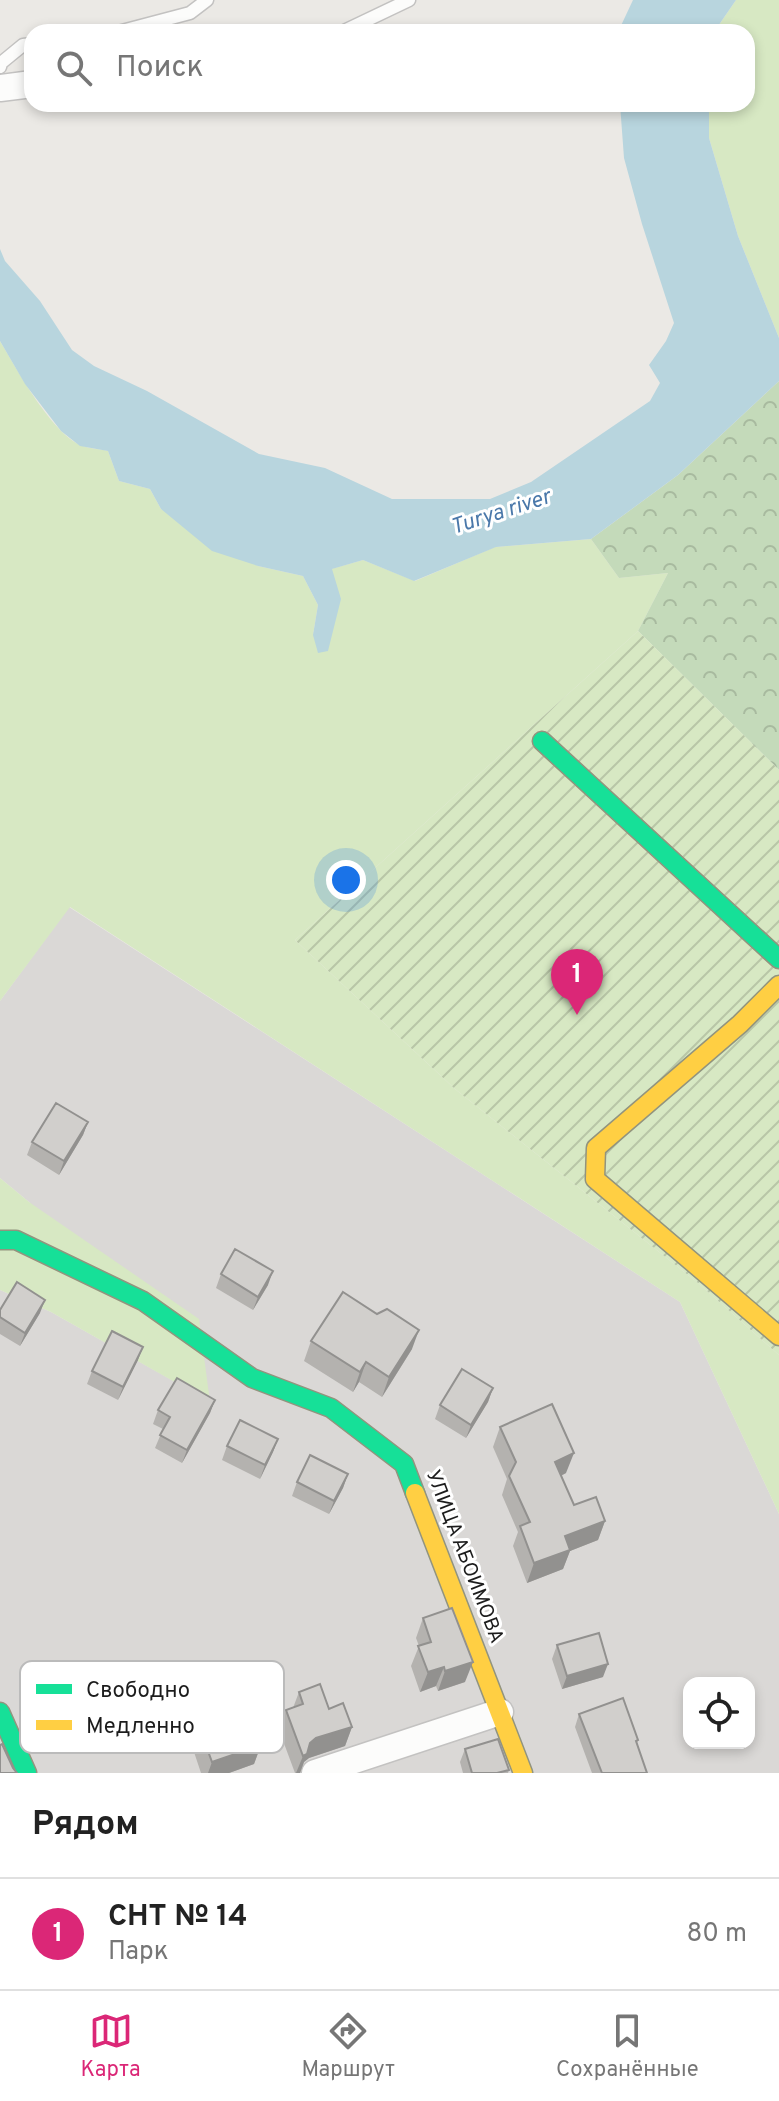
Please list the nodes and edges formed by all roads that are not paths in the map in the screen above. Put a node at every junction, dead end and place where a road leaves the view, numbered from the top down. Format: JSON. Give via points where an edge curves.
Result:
{"nodes":[{"id":1,"x":207,"y":0,"type":"edge"},
{"id":2,"x":409,"y":0,"type":"edge"},
{"id":3,"x":148,"y":24,"type":"edge"},
{"id":4,"x":359,"y":24,"type":"edge"},
{"id":5,"x":24,"y":45,"type":"edge"},
{"id":6,"x":0,"y":67,"type":"edge"},
{"id":7,"x":24,"y":85,"type":"edge"},
{"id":8,"x":0,"y":88,"type":"edge"},
{"id":9,"x":542,"y":741,"type":"dead end"},
{"id":10,"x":779,"y":959,"type":"edge"},
{"id":11,"x":779,"y":985,"type":"edge"},
{"id":12,"x":8,"y":1240,"type":"edge"},
{"id":13,"x":779,"y":1336,"type":"edge"},
{"id":14,"x":0,"y":1712,"type":"edge"},
{"id":15,"x":500,"y":1712,"type":"junction"},
{"id":16,"x":27,"y":1773,"type":"edge"},
{"id":17,"x":315,"y":1773,"type":"edge"},
{"id":18,"x":523,"y":1773,"type":"edge"}],
"edges":[{"from":1,"to":3,"type":"lane","via":[[190,13]]},
{"from":2,"to":4,"type":"lane"},
{"from":5,"to":6,"type":"lane"},
{"from":7,"to":8,"type":"street"},
{"from":9,"to":10,"type":"street"},
{"from":11,"to":13,"type":"street","via":[[596,1148],[595,1179]]},
{"from":12,"to":15,"type":"street","name":"УЛИЦА АБОИМОВА","via":[[143,1301],[252,1378],[331,1408],[404,1464]]},
{"from":14,"to":16,"type":"street"},
{"from":15,"to":17,"type":"street"},
{"from":15,"to":18,"type":"street","name":"УЛИЦА АБОИМОВА"}]}
